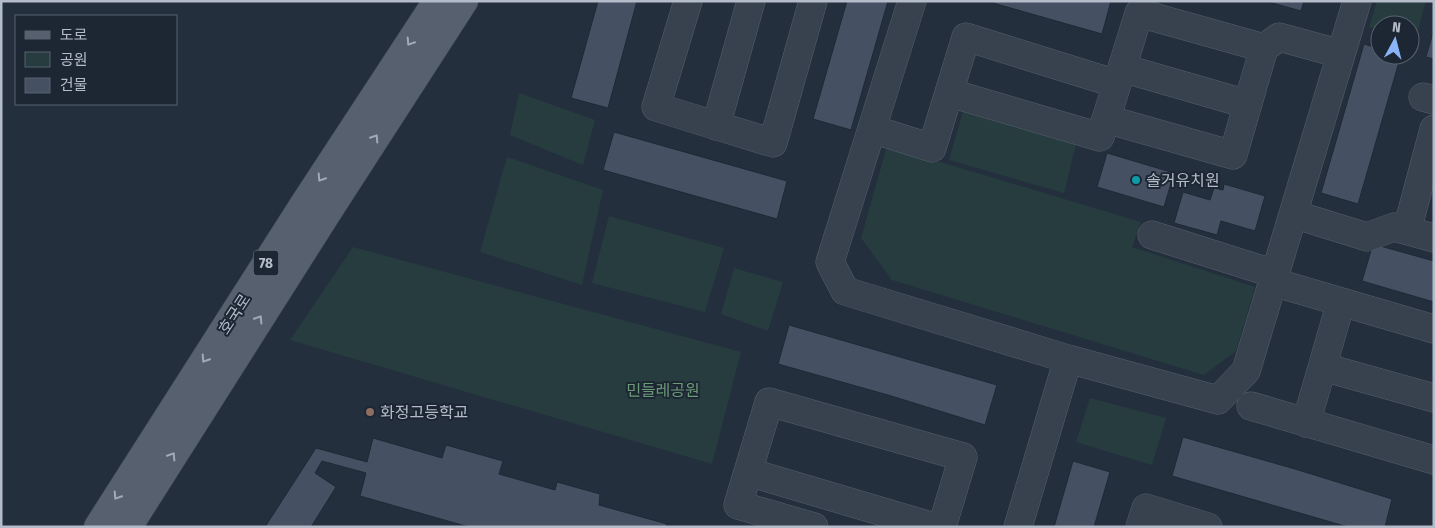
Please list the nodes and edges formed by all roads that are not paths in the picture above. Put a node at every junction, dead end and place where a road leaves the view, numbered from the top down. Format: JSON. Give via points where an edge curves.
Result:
{"nodes":[{"id":1,"x":437,"y":1,"type":"edge"},
{"id":2,"x":464,"y":1,"type":"edge"},
{"id":3,"x":688,"y":1,"type":"edge"},
{"id":4,"x":752,"y":1,"type":"edge"},
{"id":5,"x":813,"y":1,"type":"edge"},
{"id":6,"x":912,"y":1,"type":"edge"},
{"id":7,"x":1357,"y":1,"type":"edge"},
{"id":8,"x":1264,"y":48,"type":"junction"},
{"id":9,"x":1341,"y":54,"type":"junction"},
{"id":10,"x":1119,"y":76,"type":"junction"},
{"id":11,"x":950,"y":93,"type":"junction"},
{"id":12,"x":1247,"y":104,"type":"junction"},
{"id":13,"x":1106,"y":119,"type":"junction"},
{"id":14,"x":716,"y":126,"type":"junction"},
{"id":15,"x":872,"y":129,"type":"junction"},
{"id":16,"x":1434,"y":129,"type":"edge"},
{"id":17,"x":1429,"y":164,"type":"edge"},
{"id":18,"x":1293,"y":214,"type":"junction"},
{"id":19,"x":1406,"y":230,"type":"junction"},
{"id":20,"x":1152,"y":235,"type":"dead end"},
{"id":21,"x":1434,"y":238,"type":"edge"},
{"id":22,"x":1274,"y":278,"type":"junction"},
{"id":23,"x":1341,"y":302,"type":"junction"},
{"id":24,"x":1434,"y":329,"type":"edge"},
{"id":25,"x":1068,"y":359,"type":"junction"},
{"id":26,"x":1322,"y":367,"type":"junction"},
{"id":27,"x":1434,"y":398,"type":"edge"},
{"id":28,"x":1251,"y":406,"type":"dead end"},
{"id":29,"x":1306,"y":423,"type":"junction"},
{"id":30,"x":1434,"y":460,"type":"edge"},
{"id":31,"x":748,"y":472,"type":"junction"},
{"id":32,"x":98,"y":527,"type":"edge"},
{"id":33,"x":128,"y":527,"type":"edge"},
{"id":34,"x":814,"y":527,"type":"edge"},
{"id":35,"x":934,"y":527,"type":"edge"},
{"id":36,"x":942,"y":527,"type":"edge"},
{"id":37,"x":1018,"y":527,"type":"edge"},
{"id":38,"x":1140,"y":527,"type":"edge"},
{"id":39,"x":1208,"y":527,"type":"edge"}],
"edges":[{"from":1,"to":32,"type":"main road","name":"호국로","number":"78","one_way":true},
{"from":33,"to":2,"type":"main road","name":"호국로","number":"78","one_way":true},
{"from":3,"to":14,"type":"lane","via":[[656,107]]},
{"from":4,"to":14,"type":"lane"},
{"from":5,"to":14,"type":"lane","via":[[773,143]]},
{"from":6,"to":15,"type":"lane"},
{"from":7,"to":9,"type":"lane"},
{"from":8,"to":9,"type":"lane","via":[[1279,37]]},
{"from":8,"to":10,"type":"lane","via":[[1139,12]]},
{"from":8,"to":12,"type":"lane"},
{"from":9,"to":18,"type":"lane"},
{"from":10,"to":11,"type":"lane","via":[[966,37]]},
{"from":10,"to":12,"type":"lane"},
{"from":10,"to":13,"type":"lane"},
{"from":11,"to":13,"type":"lane","via":[[1100,137]]},
{"from":11,"to":15,"type":"lane","via":[[932,148]]},
{"from":12,"to":13,"type":"lane","via":[[1233,155]]},
{"from":15,"to":25,"type":"lane","via":[[830,262],[846,291]]},
{"from":16,"to":17,"type":"lane"},
{"from":17,"to":19,"type":"lane"},
{"from":18,"to":19,"type":"lane","via":[[1367,237],[1394,226]]},
{"from":18,"to":22,"type":"lane"},
{"from":19,"to":21,"type":"lane"},
{"from":20,"to":22,"type":"lane"},
{"from":22,"to":23,"type":"lane"},
{"from":22,"to":25,"type":"lane","via":[[1246,371],[1218,400]]},
{"from":23,"to":24,"type":"lane"},
{"from":23,"to":26,"type":"lane"},
{"from":25,"to":37,"type":"lane"},
{"from":26,"to":27,"type":"lane"},
{"from":26,"to":29,"type":"lane"},
{"from":28,"to":29,"type":"lane"},
{"from":29,"to":30,"type":"lane"},
{"from":31,"to":34,"type":"lane","via":[[738,505]]},
{"from":31,"to":35,"type":"lane"},
{"from":31,"to":36,"type":"lane","via":[[769,402],[963,457]]},
{"from":38,"to":39,"type":"lane","via":[[1146,508]]}]}
